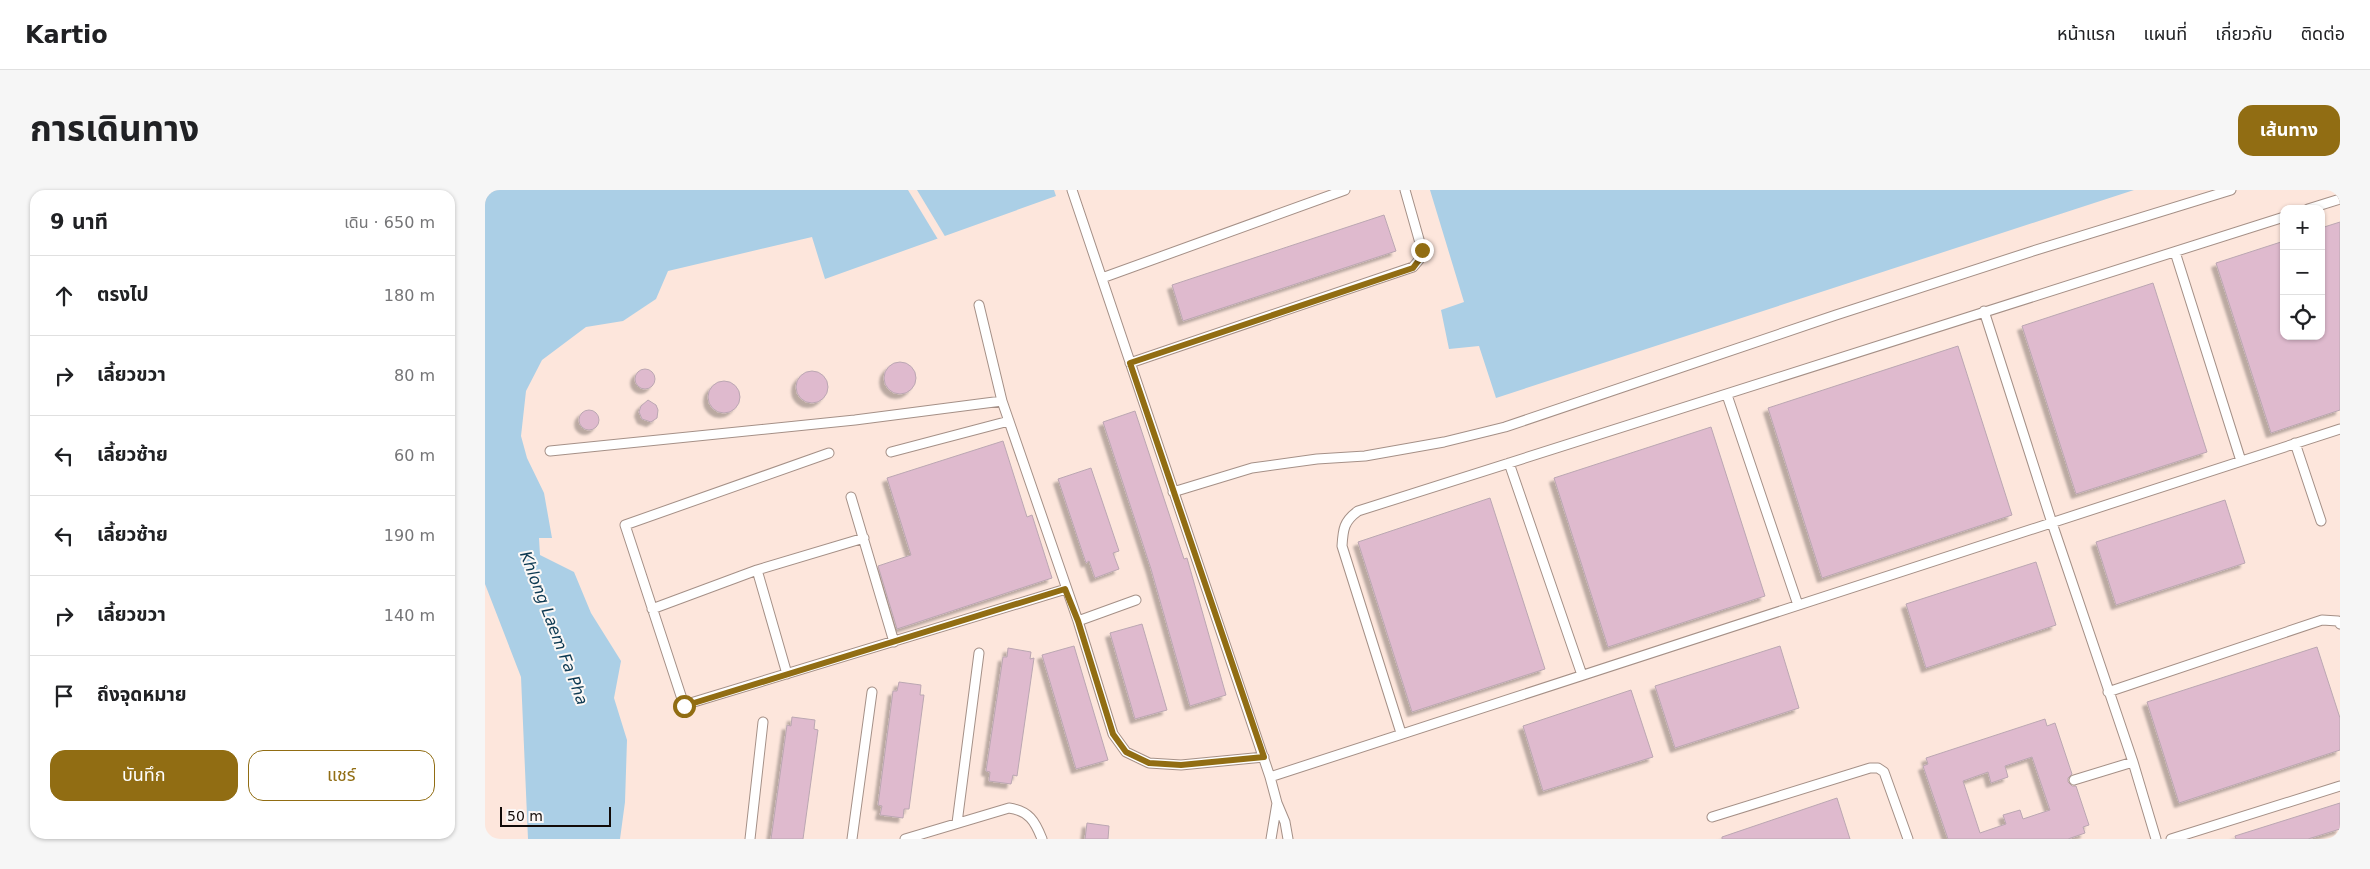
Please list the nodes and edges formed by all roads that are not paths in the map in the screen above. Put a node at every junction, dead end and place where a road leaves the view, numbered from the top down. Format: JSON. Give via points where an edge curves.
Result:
{"nodes":[{"id":1,"x":1072,"y":190,"type":"edge"},
{"id":2,"x":1345,"y":190,"type":"edge"},
{"id":3,"x":1405,"y":190,"type":"edge"},
{"id":4,"x":2231,"y":190,"type":"edge"},
{"id":5,"x":2340,"y":199,"type":"edge"},
{"id":6,"x":2321,"y":205,"type":"edge"},
{"id":7,"x":2280,"y":218,"type":"edge"},
{"id":8,"x":2175,"y":252,"type":"junction"},
{"id":9,"x":1101,"y":278,"type":"junction"},
{"id":10,"x":979,"y":305,"type":"dead end"},
{"id":11,"x":1984,"y":310,"type":"junction"},
{"id":12,"x":1130,"y":363,"type":"junction"},
{"id":13,"x":1727,"y":395,"type":"junction"},
{"id":14,"x":1002,"y":401,"type":"junction"},
{"id":15,"x":1009,"y":421,"type":"junction"},
{"id":16,"x":2340,"y":429,"type":"edge"},
{"id":17,"x":2295,"y":443,"type":"junction"},
{"id":18,"x":550,"y":451,"type":"dead end"},
{"id":19,"x":891,"y":452,"type":"dead end"},
{"id":20,"x":829,"y":453,"type":"dead end"},
{"id":21,"x":2241,"y":461,"type":"junction"},
{"id":22,"x":1509,"y":463,"type":"junction"},
{"id":23,"x":1173,"y":492,"type":"junction"},
{"id":24,"x":851,"y":497,"type":"dead end"},
{"id":25,"x":2321,"y":521,"type":"dead end"},
{"id":26,"x":2052,"y":523,"type":"junction"},
{"id":27,"x":864,"y":538,"type":"junction"},
{"id":28,"x":757,"y":570,"type":"junction"},
{"id":29,"x":1065,"y":589,"type":"junction"},
{"id":30,"x":1136,"y":600,"type":"dead end"},
{"id":31,"x":1798,"y":605,"type":"junction"},
{"id":32,"x":653,"y":609,"type":"junction"},
{"id":33,"x":1078,"y":621,"type":"junction"},
{"id":34,"x":2340,"y":624,"type":"edge"},
{"id":35,"x":893,"y":642,"type":"junction"},
{"id":36,"x":979,"y":653,"type":"dead end"},
{"id":37,"x":787,"y":674,"type":"junction"},
{"id":38,"x":1582,"y":675,"type":"junction"},
{"id":39,"x":872,"y":692,"type":"dead end"},
{"id":40,"x":2108,"y":692,"type":"junction"},
{"id":41,"x":763,"y":722,"type":"dead end"},
{"id":42,"x":1401,"y":733,"type":"junction"},
{"id":43,"x":1264,"y":757,"type":"junction"},
{"id":44,"x":2133,"y":762,"type":"junction"},
{"id":45,"x":1271,"y":777,"type":"junction"},
{"id":46,"x":2074,"y":780,"type":"dead end"},
{"id":47,"x":2340,"y":786,"type":"edge"},
{"id":48,"x":1277,"y":803,"type":"junction"},
{"id":49,"x":1712,"y":817,"type":"dead end"},
{"id":50,"x":957,"y":823,"type":"junction"},
{"id":51,"x":751,"y":839,"type":"edge"},
{"id":52,"x":852,"y":839,"type":"edge"},
{"id":53,"x":905,"y":839,"type":"edge"},
{"id":54,"x":1042,"y":839,"type":"edge"},
{"id":55,"x":1271,"y":839,"type":"edge"},
{"id":56,"x":1288,"y":839,"type":"edge"},
{"id":57,"x":1908,"y":839,"type":"edge"},
{"id":58,"x":2156,"y":839,"type":"edge"},
{"id":59,"x":2171,"y":839,"type":"edge"}],
"edges":[{"from":1,"to":9,"type":"lane"},
{"from":2,"to":9,"type":"lane"},
{"from":3,"to":12,"type":"lane","via":[[1422,250],[1413,268]]},
{"from":4,"to":23,"type":"lane","via":[[1836,315],[1505,427],[1365,456],[1252,468]]},
{"from":5,"to":6,"type":"lane"},
{"from":7,"to":8,"type":"lane"},
{"from":8,"to":11,"type":"lane"},
{"from":8,"to":21,"type":"lane"},
{"from":9,"to":12,"type":"lane"},
{"from":10,"to":14,"type":"lane"},
{"from":11,"to":13,"type":"lane"},
{"from":11,"to":26,"type":"lane"},
{"from":12,"to":23,"type":"lane"},
{"from":13,"to":22,"type":"lane"},
{"from":13,"to":31,"type":"lane"},
{"from":14,"to":15,"type":"lane"},
{"from":14,"to":18,"type":"lane","via":[[855,420]]},
{"from":15,"to":19,"type":"lane"},
{"from":15,"to":29,"type":"lane"},
{"from":16,"to":17,"type":"lane"},
{"from":17,"to":21,"type":"lane"},
{"from":17,"to":25,"type":"lane"},
{"from":20,"to":32,"type":"lane","via":[[625,525]]},
{"from":21,"to":26,"type":"lane"},
{"from":22,"to":38,"type":"lane"},
{"from":22,"to":42,"type":"lane","via":[[1359,511],[1347,519],[1343,528],[1342,546]]},
{"from":23,"to":43,"type":"lane"},
{"from":24,"to":27,"type":"lane"},
{"from":26,"to":31,"type":"lane"},
{"from":26,"to":40,"type":"lane"},
{"from":27,"to":28,"type":"lane"},
{"from":27,"to":35,"type":"lane"},
{"from":28,"to":32,"type":"lane"},
{"from":28,"to":37,"type":"lane"},
{"from":29,"to":33,"type":"lane"},
{"from":29,"to":35,"type":"lane"},
{"from":30,"to":33,"type":"lane"},
{"from":31,"to":38,"type":"lane"},
{"from":32,"to":37,"type":"lane","via":[[684,706]]},
{"from":33,"to":43,"type":"lane","via":[[1113,734],[1126,752],[1149,763],[1181,765]]},
{"from":34,"to":40,"type":"lane","via":[[2322,620]]},
{"from":35,"to":37,"type":"lane"},
{"from":36,"to":50,"type":"lane"},
{"from":38,"to":42,"type":"lane"},
{"from":39,"to":52,"type":"lane"},
{"from":40,"to":44,"type":"lane"},
{"from":41,"to":51,"type":"lane"},
{"from":42,"to":45,"type":"lane"},
{"from":43,"to":45,"type":"lane"},
{"from":44,"to":46,"type":"lane"},
{"from":44,"to":58,"type":"lane"},
{"from":45,"to":48,"type":"lane"},
{"from":47,"to":59,"type":"lane"},
{"from":48,"to":55,"type":"lane"},
{"from":48,"to":56,"type":"lane"},
{"from":49,"to":57,"type":"lane","via":[[1878,768],[1884,772]]},
{"from":50,"to":53,"type":"lane"},
{"from":50,"to":54,"type":"lane","via":[[1009,808],[1023,810]]}]}
